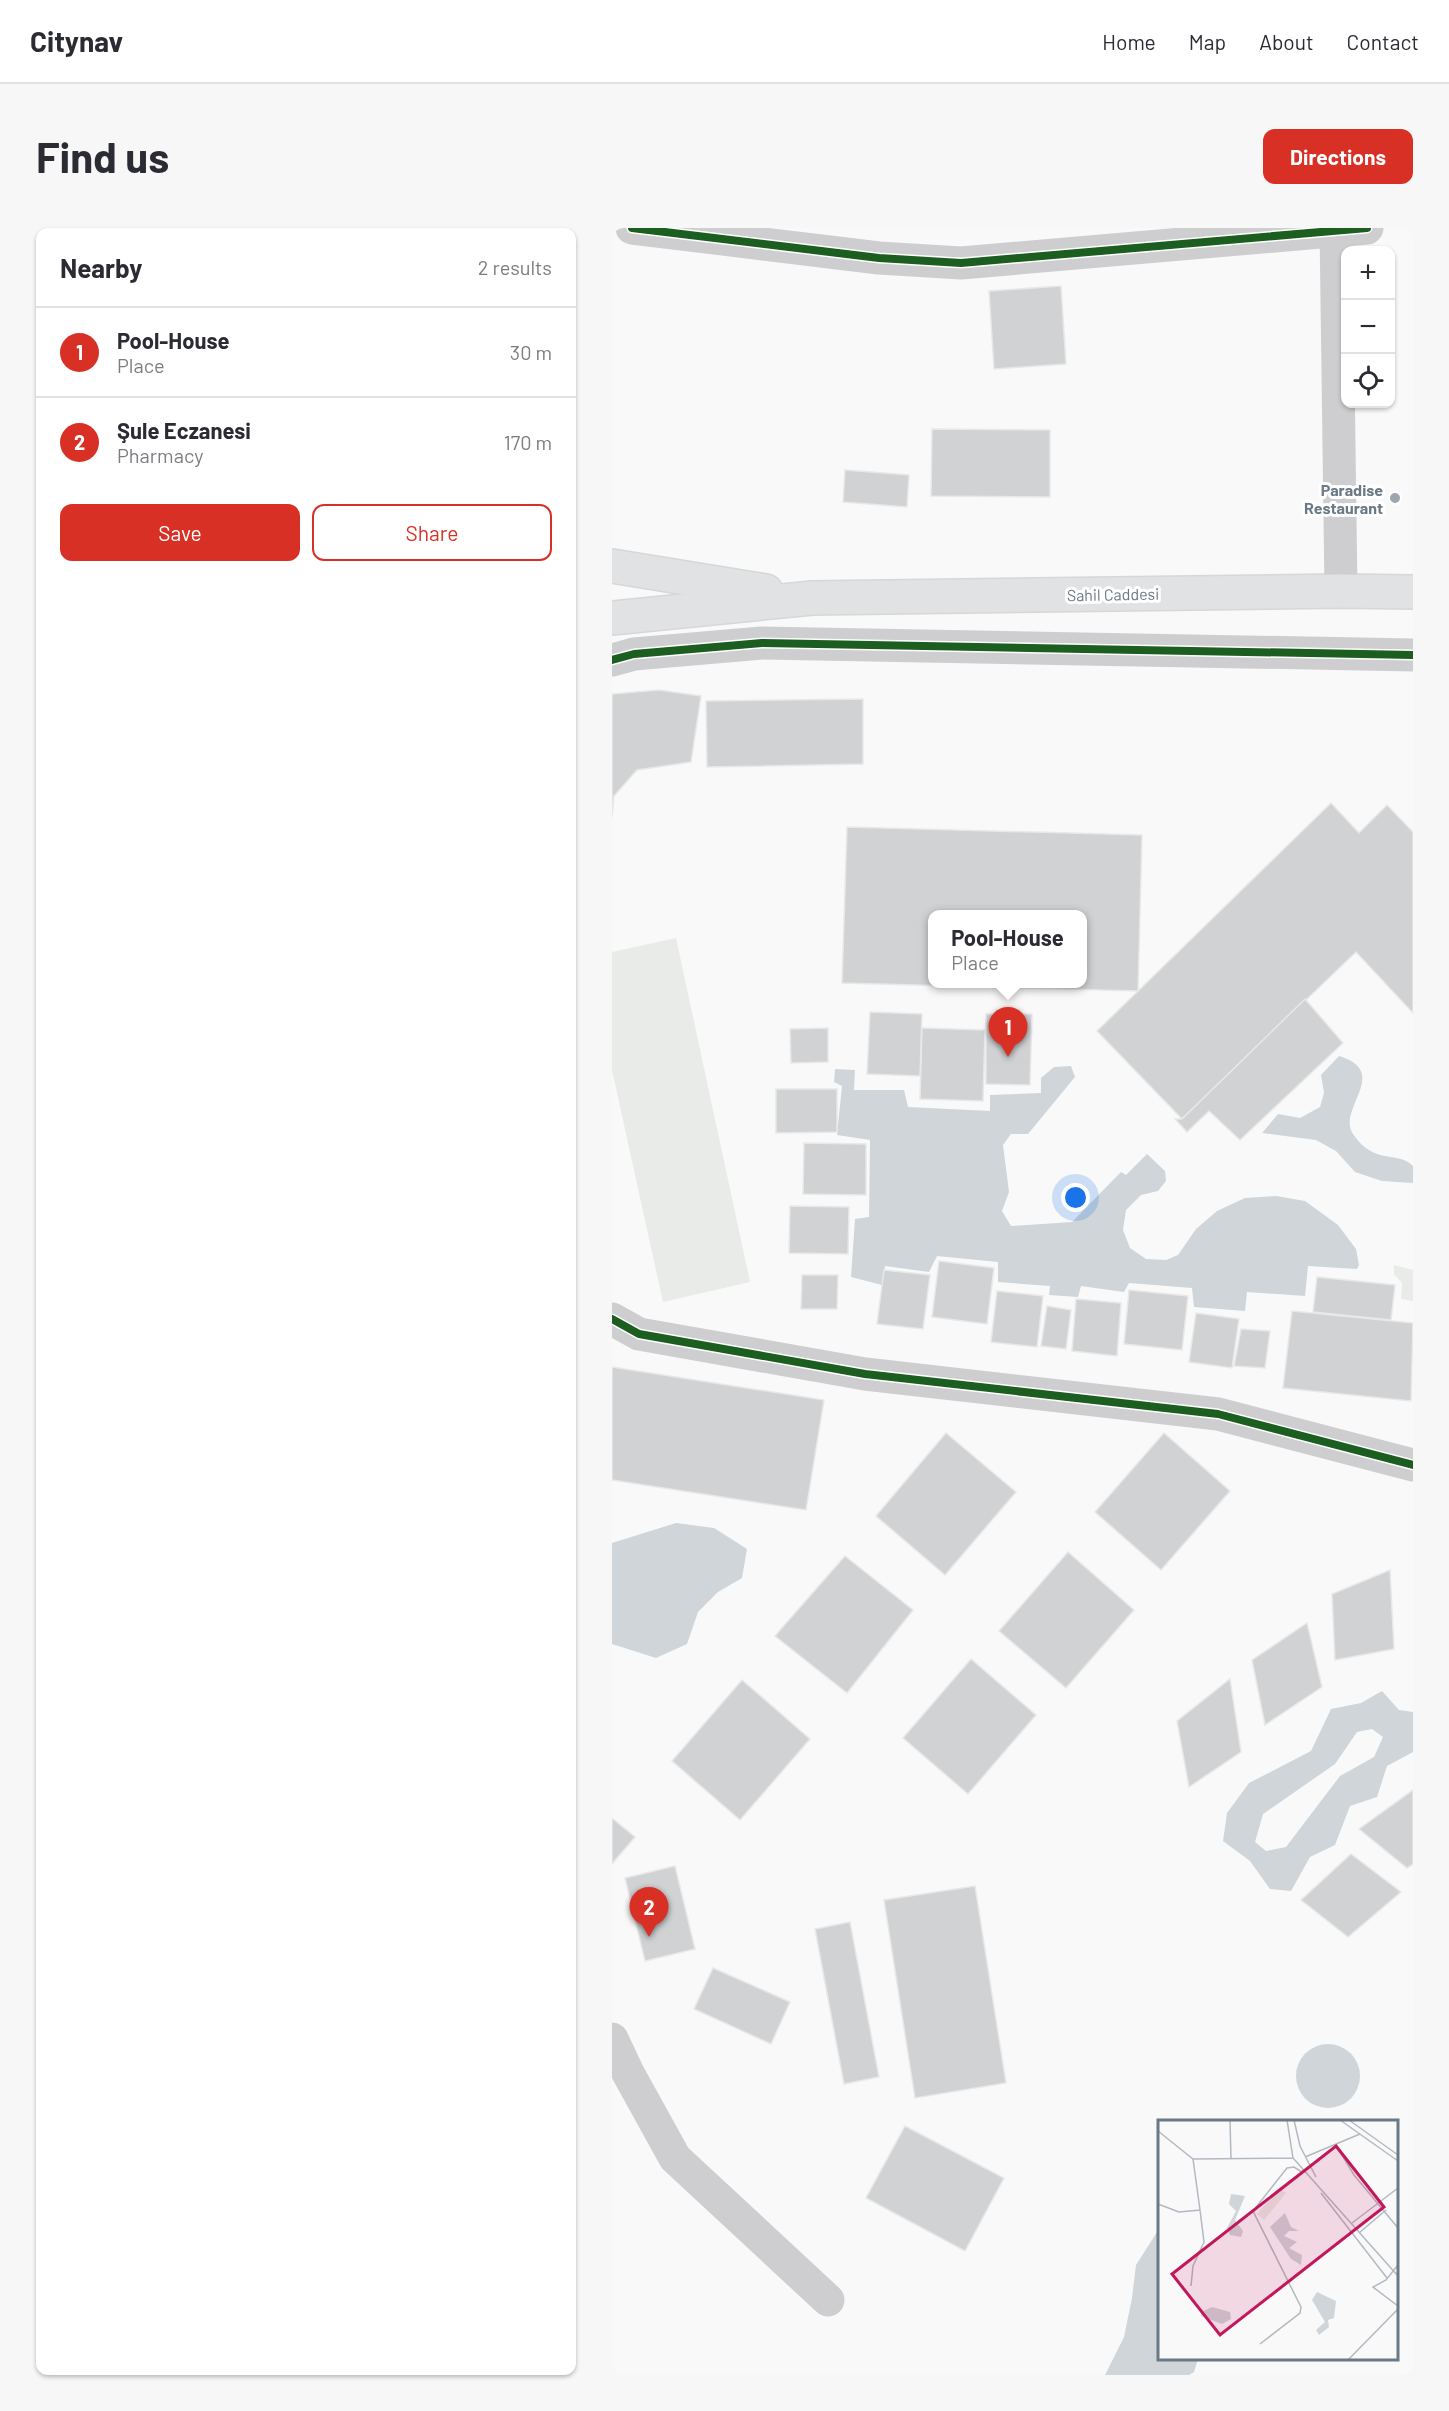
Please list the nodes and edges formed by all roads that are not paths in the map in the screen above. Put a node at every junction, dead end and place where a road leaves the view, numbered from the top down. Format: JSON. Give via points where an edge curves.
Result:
{"nodes":[{"id":1,"x":632,"y":228,"type":"edge"},
{"id":2,"x":1346,"y":229,"type":"edge"},
{"id":3,"x":612,"y":566,"type":"edge"},
{"id":4,"x":1341,"y":591,"type":"junction"},
{"id":5,"x":1413,"y":592,"type":"edge"},
{"id":6,"x":812,"y":598,"type":"junction"},
{"id":7,"x":612,"y":618,"type":"edge"},
{"id":8,"x":1413,"y":655,"type":"edge"},
{"id":9,"x":612,"y":660,"type":"edge"},
{"id":10,"x":612,"y":1319,"type":"edge"},
{"id":11,"x":1413,"y":1465,"type":"edge"},
{"id":12,"x":612,"y":2039,"type":"edge"},
{"id":13,"x":828,"y":2300,"type":"dead end"}],
"edges":[{"from":1,"to":2,"type":"street","via":[[879,258],[962,263]]},
{"from":2,"to":4,"type":"street"},
{"from":3,"to":6,"type":"main road"},
{"from":4,"to":5,"type":"main road","name":"Sahil Caddesi"},
{"from":4,"to":6,"type":"main road","name":"Sahil Caddesi"},
{"from":6,"to":7,"type":"main road"},
{"from":8,"to":9,"type":"street","via":[[762,643],[634,654]]},
{"from":10,"to":11,"type":"street","via":[[639,1334],[865,1374],[1218,1414]]},
{"from":12,"to":13,"type":"street","via":[[675,2158]]}]}
